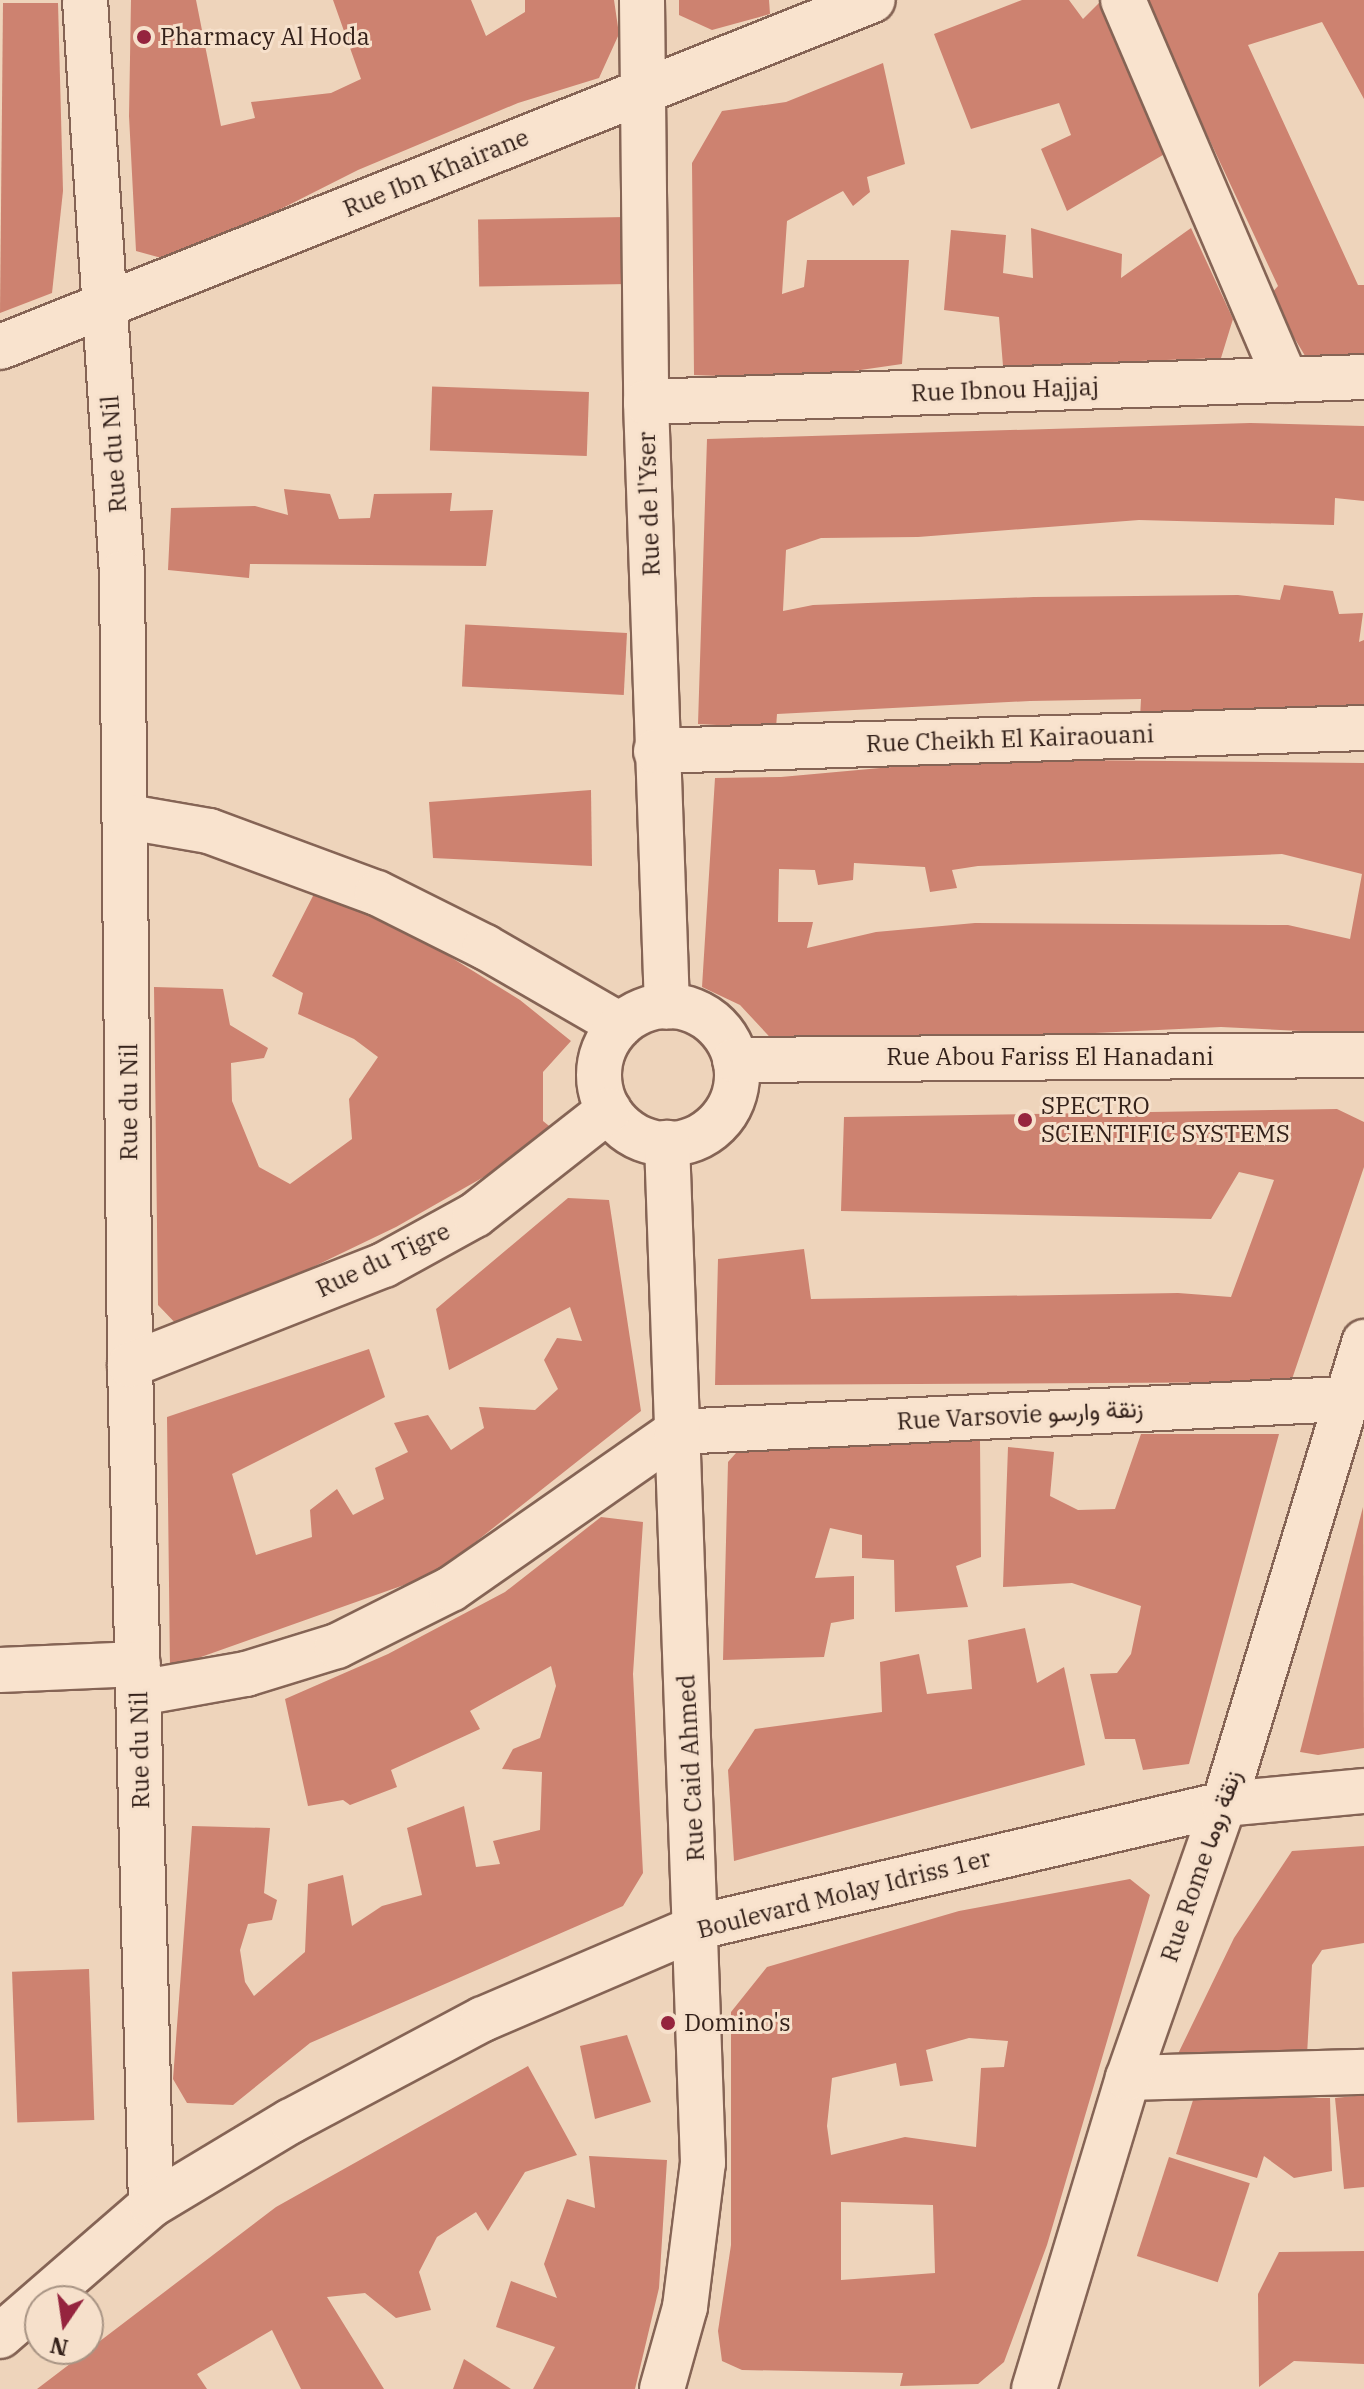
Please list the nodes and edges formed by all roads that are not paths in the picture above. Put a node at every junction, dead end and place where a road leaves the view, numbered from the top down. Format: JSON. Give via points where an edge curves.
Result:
{"nodes":[{"id":1,"x":85,"y":0,"type":"edge"},
{"id":2,"x":642,"y":0,"type":"edge"},
{"id":3,"x":873,"y":0,"type":"edge"},
{"id":4,"x":1123,"y":0,"type":"edge"},
{"id":5,"x":642,"y":90,"type":"junction"},
{"id":6,"x":105,"y":306,"type":"junction"},
{"id":7,"x":0,"y":347,"type":"edge"},
{"id":8,"x":1364,"y":377,"type":"edge"},
{"id":9,"x":1286,"y":380,"type":"junction"},
{"id":10,"x":646,"y":402,"type":"junction"},
{"id":11,"x":1364,"y":728,"type":"edge"},
{"id":12,"x":656,"y":751,"type":"junction"},
{"id":13,"x":128,"y":817,"type":"junction"},
{"id":14,"x":667,"y":1007,"type":"junction"},
{"id":15,"x":620,"y":1025,"type":"junction"},
{"id":16,"x":1364,"y":1055,"type":"edge"},
{"id":17,"x":735,"y":1060,"type":"junction"},
{"id":18,"x":609,"y":1110,"type":"junction"},
{"id":19,"x":667,"y":1143,"type":"junction"},
{"id":20,"x":1364,"y":1342,"type":"edge"},
{"id":21,"x":130,"y":1365,"type":"junction"},
{"id":22,"x":1355,"y":1399,"type":"edge"},
{"id":23,"x":676,"y":1432,"type":"junction"},
{"id":24,"x":0,"y":1670,"type":"edge"},
{"id":25,"x":138,"y":1678,"type":"junction"},
{"id":26,"x":1364,"y":1791,"type":"edge"},
{"id":27,"x":1224,"y":1804,"type":"junction"},
{"id":28,"x":698,"y":1927,"type":"junction"},
{"id":29,"x":1364,"y":2072,"type":"edge"},
{"id":30,"x":1128,"y":2078,"type":"junction"},
{"id":31,"x":151,"y":2205,"type":"junction"},
{"id":32,"x":0,"y":2336,"type":"edge"},
{"id":33,"x":662,"y":2389,"type":"edge"},
{"id":34,"x":1034,"y":2389,"type":"edge"}],
"edges":[{"from":1,"to":6,"type":"street","name":"Rue du Nil"},
{"from":2,"to":5,"type":"street","name":"Rue de l'Yser"},
{"from":3,"to":5,"type":"street","name":"Rue Ibn Khairane"},
{"from":4,"to":9,"type":"street"},
{"from":5,"to":6,"type":"street","name":"Rue Ibn Khairane"},
{"from":5,"to":10,"type":"street","name":"Rue de l'Yser"},
{"from":6,"to":7,"type":"street","name":"Rue Ibn Khairane"},
{"from":6,"to":13,"type":"street","name":"Rue du Nil","via":[[122,573]]},
{"from":8,"to":9,"type":"street","name":"Rue Ibnou Hajjaj"},
{"from":9,"to":10,"type":"street","name":"Rue Ibnou Hajjaj"},
{"from":10,"to":12,"type":"street","name":"Rue de l'Yser"},
{"from":11,"to":12,"type":"street","name":"Rue Cheikh El Kairaouani"},
{"from":12,"to":14,"type":"street","name":"Rue de l'Yser"},
{"from":13,"to":15,"type":"street","via":[[209,831],[377,893],[485,947]]},
{"from":13,"to":21,"type":"street","name":"Rue du Nil"},
{"from":14,"to":15,"type":"street","via":[[647,1010]]},
{"from":14,"to":17,"type":"street","via":[[711,1021]]},
{"from":15,"to":18,"type":"street","via":[[600,1066]]},
{"from":16,"to":17,"type":"street","name":"Rue Abou Fariss El Hanadani"},
{"from":17,"to":19,"type":"street","via":[[736,1090],[722,1118],[697,1138]]},
{"from":18,"to":19,"type":"street","via":[[634,1135]]},
{"from":18,"to":21,"type":"street","name":"Rue du Tigre","via":[[475,1215],[384,1265]]},
{"from":19,"to":23,"type":"street","name":"Rue Caid Ahmed"},
{"from":20,"to":22,"type":"street","name":"Rue Rome زنقة روما"},
{"from":21,"to":25,"type":"street","name":"Rue du Nil"},
{"from":22,"to":23,"type":"street","name":"Rue Varsovie زنقة وارسو"},
{"from":22,"to":27,"type":"street","name":"Rue Rome زنقة روما"},
{"from":23,"to":25,"type":"street","via":[[451,1589],[337,1646],[246,1674]]},
{"from":23,"to":28,"type":"street","name":"Rue Caid Ahmed"},
{"from":24,"to":25,"type":"street"},
{"from":25,"to":31,"type":"street","name":"Rue du Nil"},
{"from":26,"to":27,"type":"street","name":"Boulevard Molay Idriss 1er"},
{"from":27,"to":28,"type":"street","name":"Boulevard Molay Idriss 1er"},
{"from":27,"to":30,"type":"street","name":"Rue Rome زنقة روما"},
{"from":28,"to":31,"type":"street","name":"Boulevard Molay Idriss 1er","via":[[483,2019],[291,2121]]},
{"from":28,"to":33,"type":"street","name":"Rue Caid Ahmed","via":[[703,2163],[685,2307]]},
{"from":29,"to":30,"type":"street"},
{"from":30,"to":34,"type":"street","name":"Rue Rome زنقة روما"},
{"from":31,"to":32,"type":"street","name":"Boulevard Molay Idriss 1er"}]}
